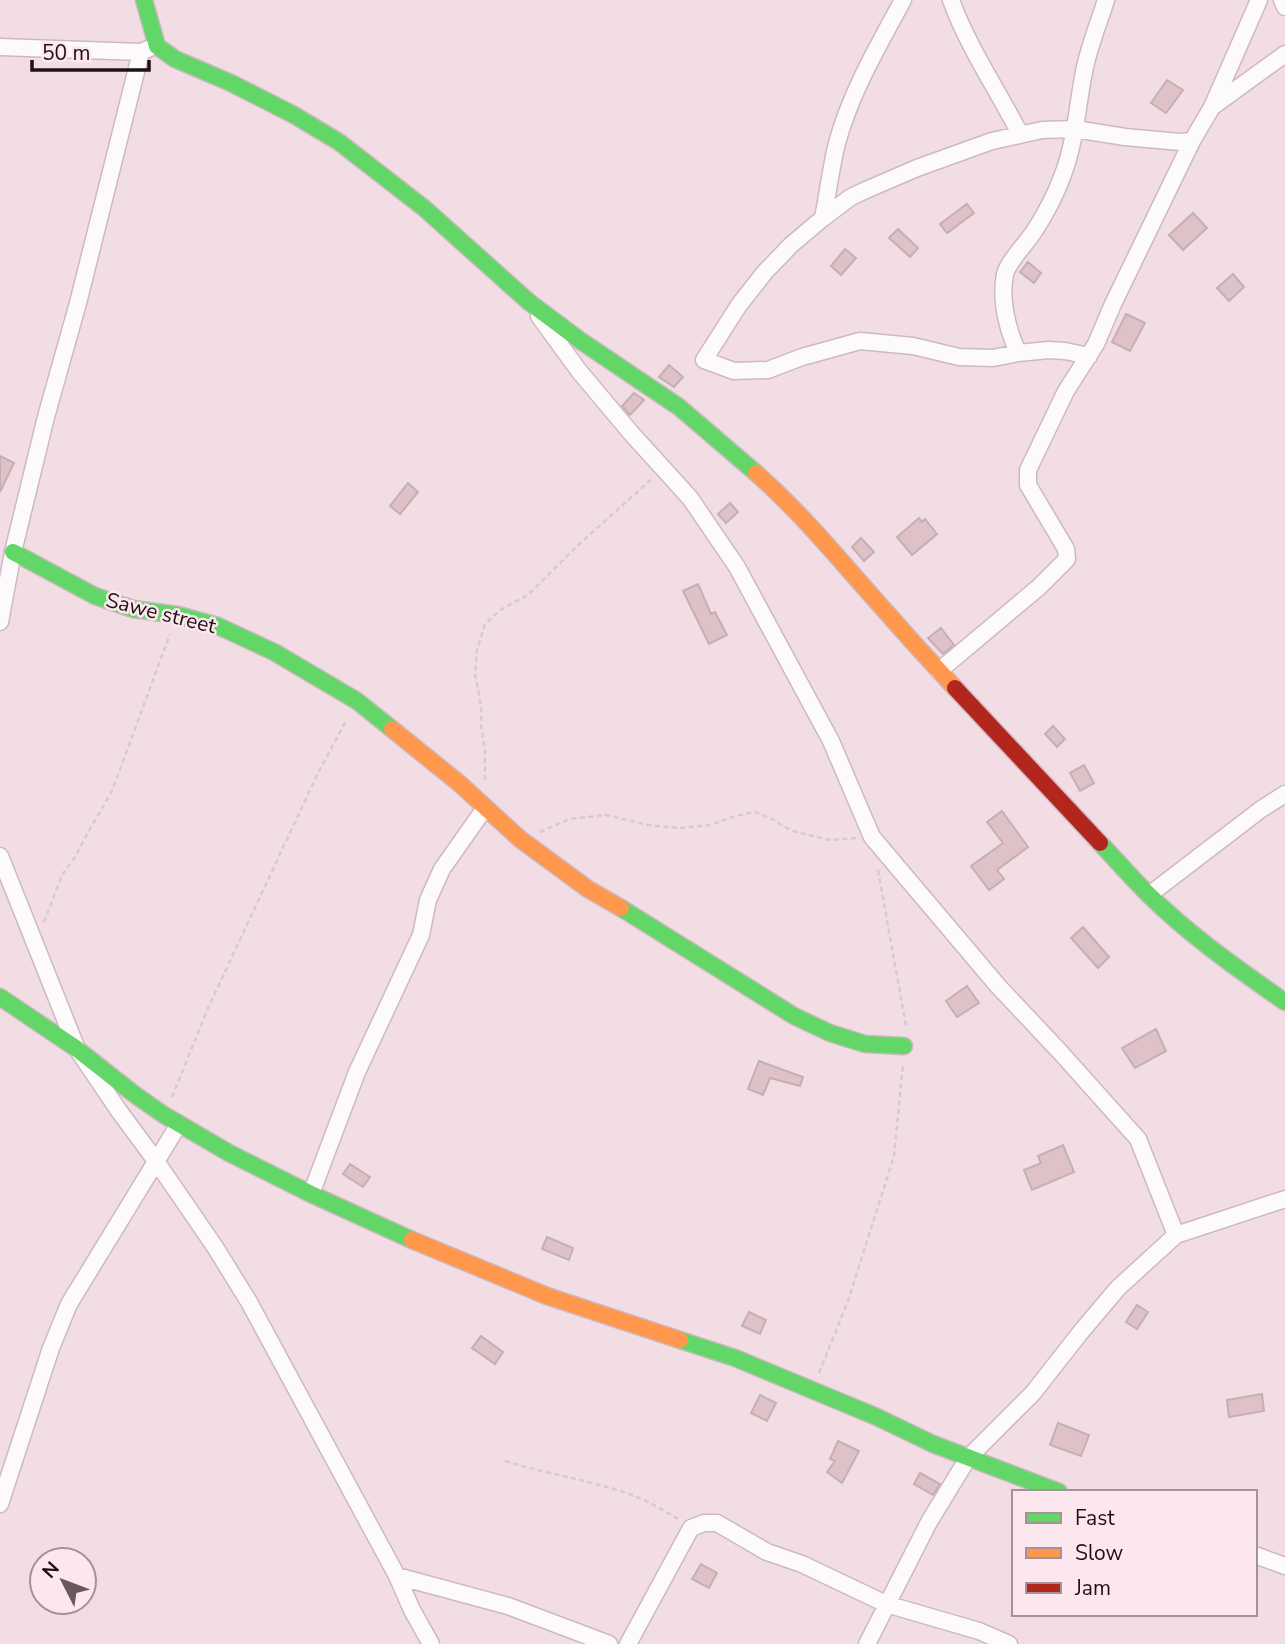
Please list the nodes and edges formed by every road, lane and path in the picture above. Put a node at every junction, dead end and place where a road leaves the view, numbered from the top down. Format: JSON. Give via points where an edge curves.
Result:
{"nodes":[{"id":1,"x":144,"y":0,"type":"edge"},
{"id":2,"x":903,"y":0,"type":"edge"},
{"id":3,"x":951,"y":0,"type":"edge"},
{"id":4,"x":1106,"y":0,"type":"edge"},
{"id":5,"x":1259,"y":0,"type":"edge"},
{"id":6,"x":1282,"y":0,"type":"edge"},
{"id":7,"x":1285,"y":7,"type":"edge"},
{"id":8,"x":156,"y":46,"type":"junction"},
{"id":9,"x":0,"y":47,"type":"edge"},
{"id":10,"x":141,"y":52,"type":"junction"},
{"id":11,"x":1285,"y":54,"type":"edge"},
{"id":12,"x":1212,"y":107,"type":"junction"},
{"id":13,"x":1075,"y":129,"type":"junction"},
{"id":14,"x":1020,"y":134,"type":"junction"},
{"id":15,"x":1192,"y":141,"type":"junction"},
{"id":16,"x":823,"y":218,"type":"junction"},
{"id":17,"x":529,"y":302,"type":"junction"},
{"id":18,"x":1018,"y":353,"type":"junction"},
{"id":19,"x":1089,"y":356,"type":"junction"},
{"id":20,"x":664,"y":468,"type":"junction"},
{"id":21,"x":13,"y":552,"type":"junction"},
{"id":22,"x":177,"y":615,"type":"junction"},
{"id":23,"x":0,"y":622,"type":"edge"},
{"id":24,"x":939,"y":671,"type":"junction"},
{"id":25,"x":357,"y":701,"type":"junction"},
{"id":26,"x":1285,"y":794,"type":"edge"},
{"id":27,"x":485,"y":808,"type":"junction"},
{"id":28,"x":872,"y":837,"type":"junction"},
{"id":29,"x":520,"y":839,"type":"junction"},
{"id":30,"x":0,"y":856,"type":"edge"},
{"id":31,"x":877,"y":864,"type":"dead end"},
{"id":32,"x":1149,"y":895,"type":"junction"},
{"id":33,"x":34,"y":945,"type":"junction"},
{"id":34,"x":0,"y":997,"type":"edge"},
{"id":35,"x":1285,"y":1002,"type":"edge"},
{"id":36,"x":904,"y":1046,"type":"junction"},
{"id":37,"x":77,"y":1049,"type":"junction"},
{"id":38,"x":164,"y":1115,"type":"junction"},
{"id":39,"x":179,"y":1124,"type":"junction"},
{"id":40,"x":156,"y":1161,"type":"junction"},
{"id":41,"x":310,"y":1194,"type":"junction"},
{"id":42,"x":1285,"y":1199,"type":"edge"},
{"id":43,"x":1176,"y":1234,"type":"junction"},
{"id":44,"x":812,"y":1389,"type":"junction"},
{"id":45,"x":968,"y":1458,"type":"junction"},
{"id":46,"x":505,"y":1461,"type":"dead end"},
{"id":47,"x":1054,"y":1490,"type":"edge"},
{"id":48,"x":0,"y":1504,"type":"edge"},
{"id":49,"x":691,"y":1528,"type":"junction"},
{"id":50,"x":1257,"y":1556,"type":"edge"},
{"id":51,"x":1285,"y":1566,"type":"edge"},
{"id":52,"x":397,"y":1576,"type":"junction"},
{"id":53,"x":886,"y":1604,"type":"junction"},
{"id":54,"x":431,"y":1644,"type":"edge"},
{"id":55,"x":608,"y":1644,"type":"edge"},
{"id":56,"x":628,"y":1644,"type":"edge"},
{"id":57,"x":867,"y":1644,"type":"edge"},
{"id":58,"x":1009,"y":1644,"type":"edge"}],
"edges":[{"from":1,"to":8,"type":"street"},
{"from":2,"to":16,"type":"street","via":[[844,121]]},
{"from":3,"to":14,"type":"street","via":[[961,29]]},
{"from":4,"to":13,"type":"street","via":[[1085,66]]},
{"from":5,"to":12,"type":"street"},
{"from":6,"to":7,"type":"street"},
{"from":8,"to":10,"type":"street"},
{"from":8,"to":17,"type":"street","via":[[339,142],[424,208]]},
{"from":9,"to":10,"type":"street"},
{"from":10,"to":21,"type":"street"},
{"from":11,"to":12,"type":"street"},
{"from":12,"to":15,"type":"street"},
{"from":13,"to":14,"type":"street"},
{"from":13,"to":15,"type":"street"},
{"from":13,"to":18,"type":"street","via":[[1051,203],[1005,274],[1003,295]]},
{"from":14,"to":16,"type":"street","via":[[917,168],[851,197]]},
{"from":15,"to":19,"type":"street"},
{"from":16,"to":18,"type":"street","via":[[750,290],[704,360],[734,371],[768,370],[860,341],[913,346],[959,357]]},
{"from":17,"to":20,"type":"street","via":[[579,371]]},
{"from":17,"to":24,"type":"street","via":[[679,407],[783,497]]},
{"from":18,"to":19,"type":"street","via":[[1049,350]]},
{"from":19,"to":24,"type":"street","via":[[1066,391],[1028,470],[1028,485],[1066,549],[1067,559]]},
{"from":20,"to":27,"type":"path","via":[[528,594],[485,624],[475,674],[485,750]]},
{"from":20,"to":28,"type":"street","via":[[737,567],[831,741]]},
{"from":21,"to":22,"type":"street","name":"Sawe street","via":[[95,596],[133,609]]},
{"from":21,"to":23,"type":"street"},
{"from":22,"to":25,"type":"street","name":"Sawe street","via":[[218,626],[274,652]]},
{"from":22,"to":33,"type":"path","via":[[112,791],[62,875]]},
{"from":24,"to":32,"type":"street"},
{"from":25,"to":27,"type":"street","name":"Sawe street"},
{"from":25,"to":38,"type":"path","via":[[311,787],[208,1008]]},
{"from":26,"to":32,"type":"street"},
{"from":27,"to":29,"type":"street","name":"Sawe street"},
{"from":27,"to":41,"type":"street","via":[[442,869],[428,900],[421,935],[357,1072]]},
{"from":28,"to":29,"type":"path","via":[[830,840],[792,831],[755,812],[711,825],[679,828],[606,815],[570,819]]},
{"from":28,"to":43,"type":"street","via":[[998,986],[1138,1139]]},
{"from":29,"to":36,"type":"street","name":"Sawe street","via":[[589,889],[794,1016],[865,1044]]},
{"from":30,"to":33,"type":"street"},
{"from":31,"to":36,"type":"path","via":[[906,1022]]},
{"from":32,"to":35,"type":"street"},
{"from":33,"to":37,"type":"street"},
{"from":34,"to":37,"type":"street"},
{"from":36,"to":44,"type":"path","via":[[894,1156],[848,1301]]},
{"from":37,"to":38,"type":"street"},
{"from":37,"to":40,"type":"street"},
{"from":38,"to":39,"type":"street"},
{"from":39,"to":40,"type":"street"},
{"from":39,"to":41,"type":"street"},
{"from":40,"to":48,"type":"street","via":[[69,1304]]},
{"from":40,"to":52,"type":"street","via":[[249,1302]]},
{"from":41,"to":44,"type":"street","via":[[547,1296],[735,1358]]},
{"from":42,"to":43,"type":"street"},
{"from":43,"to":45,"type":"street","via":[[1118,1289],[1033,1393]]},
{"from":44,"to":45,"type":"street"},
{"from":45,"to":47,"type":"street"},
{"from":45,"to":53,"type":"street"},
{"from":46,"to":49,"type":"path","via":[[633,1495]]},
{"from":49,"to":53,"type":"street","via":[[718,1522],[767,1552]]},
{"from":49,"to":56,"type":"street"},
{"from":50,"to":51,"type":"street"},
{"from":52,"to":54,"type":"street"},
{"from":52,"to":55,"type":"street","via":[[508,1606]]},
{"from":53,"to":57,"type":"street"},
{"from":53,"to":58,"type":"street"}]}
